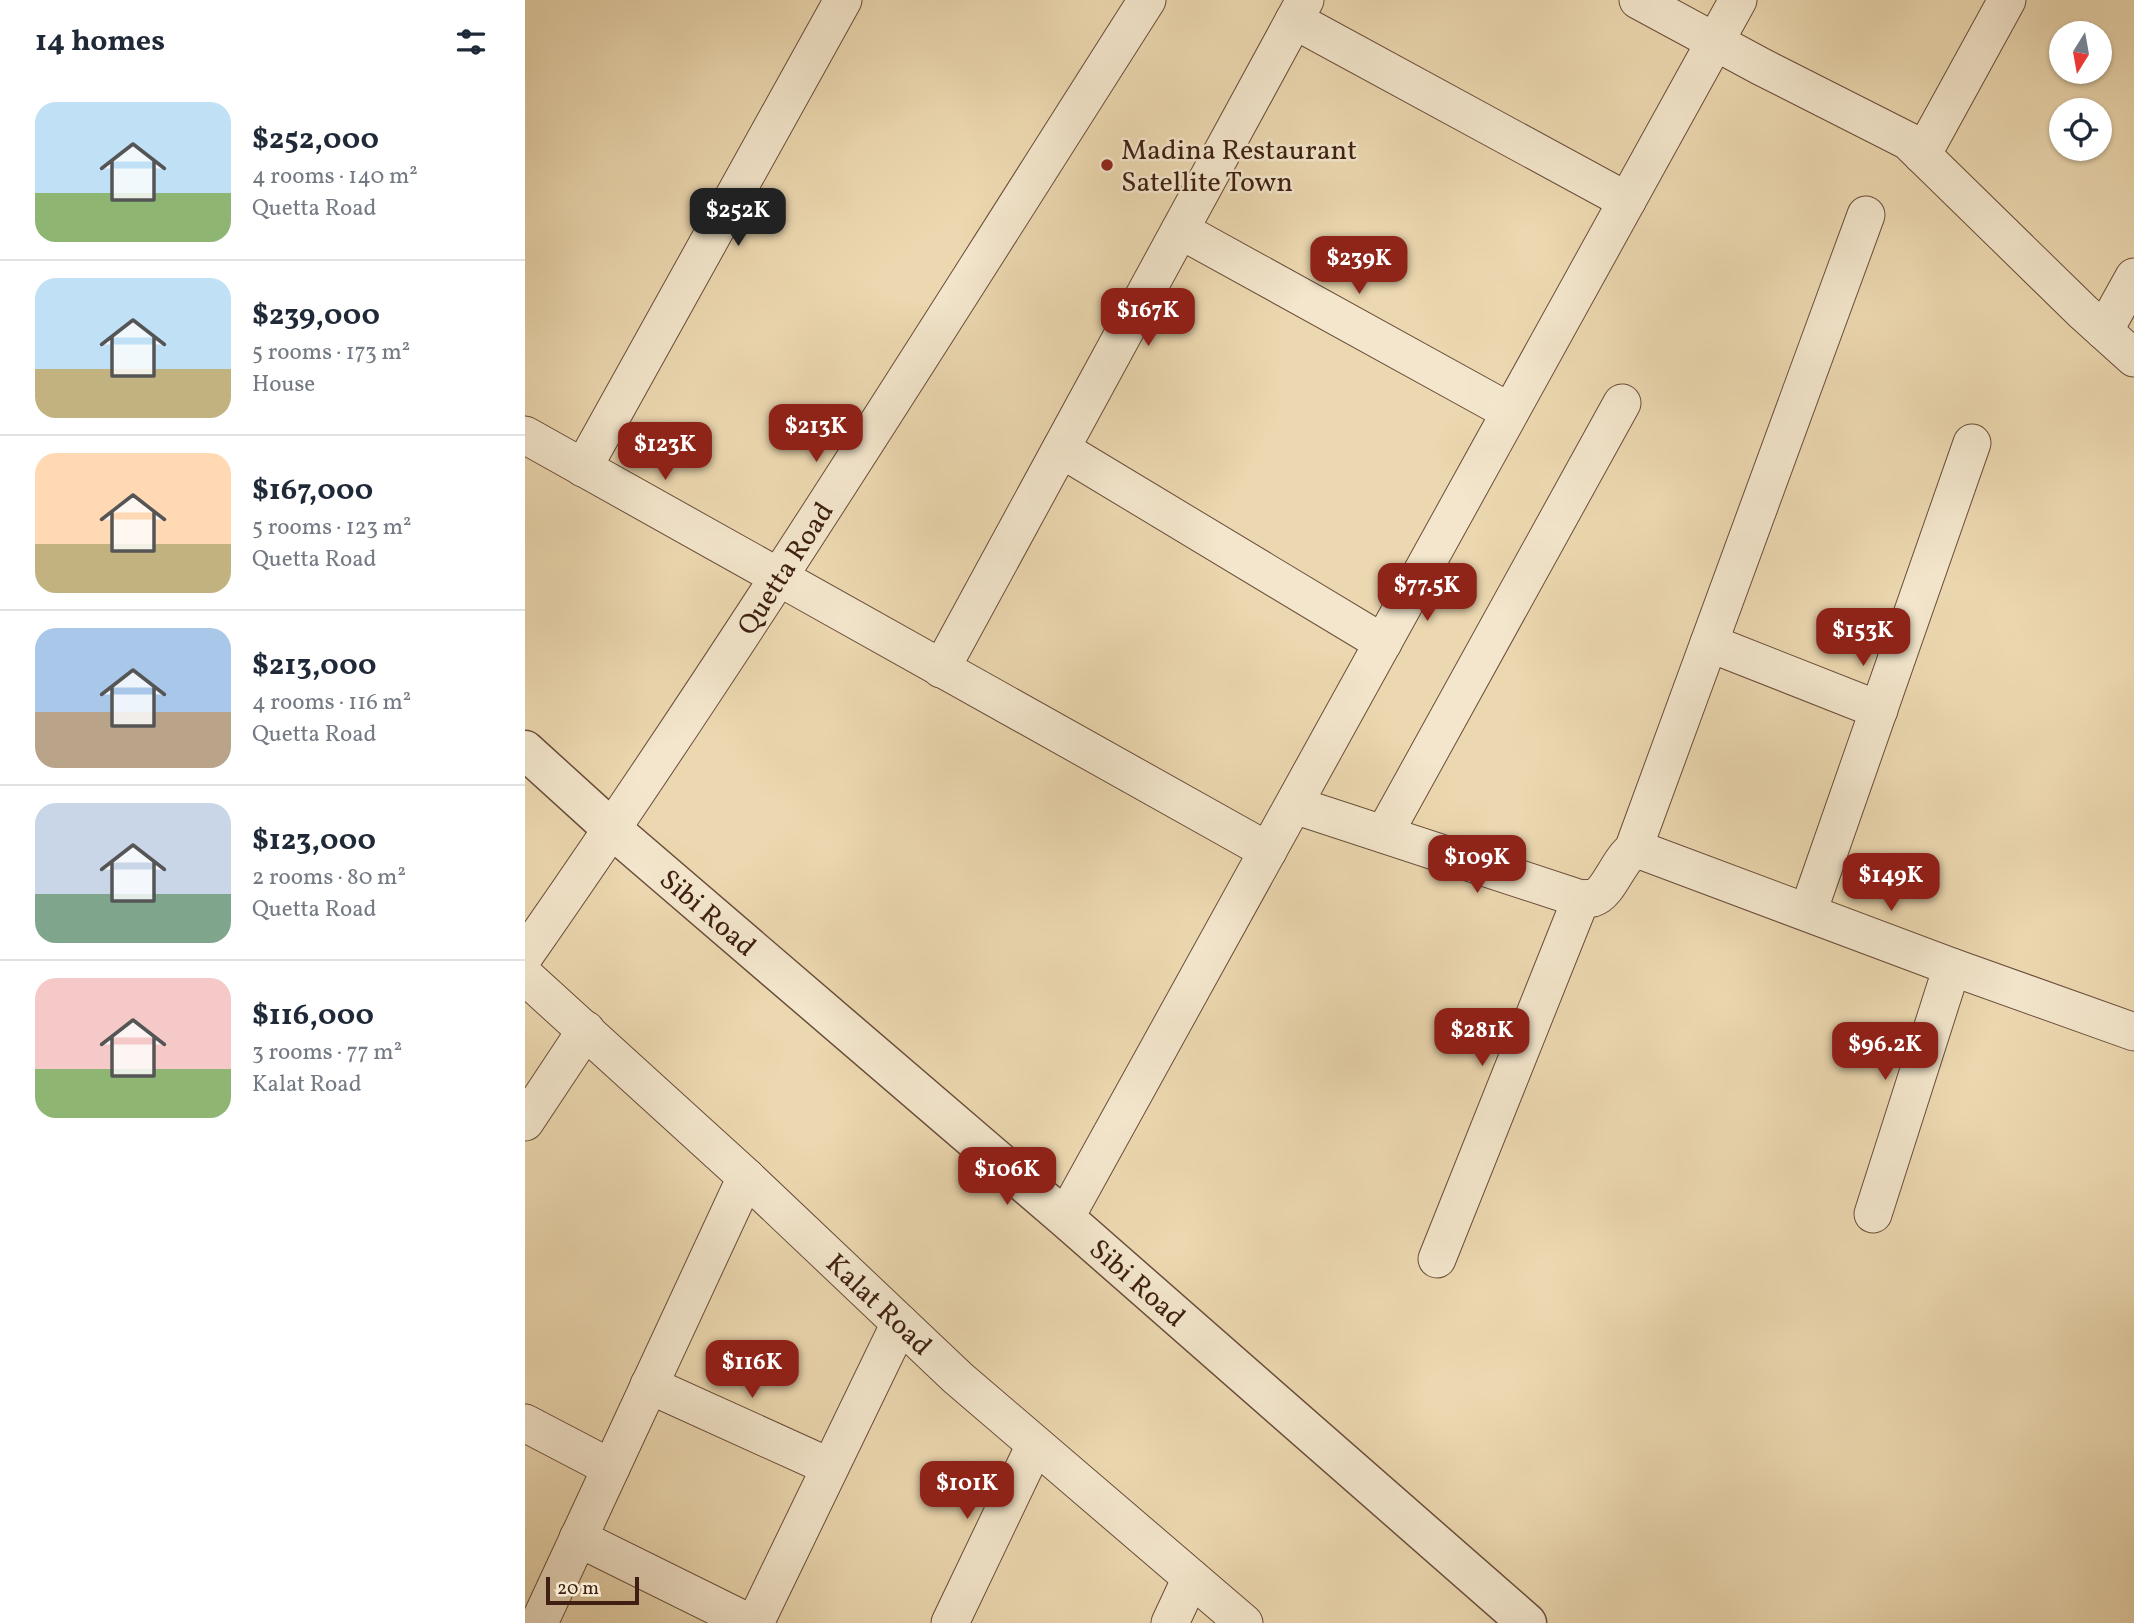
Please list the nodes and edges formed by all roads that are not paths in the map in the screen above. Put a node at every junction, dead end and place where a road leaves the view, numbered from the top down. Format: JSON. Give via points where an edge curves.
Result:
{"nodes":[{"id":1,"x":843,"y":0,"type":"edge"},
{"id":2,"x":1147,"y":0,"type":"edge"},
{"id":3,"x":1638,"y":0,"type":"edge"},
{"id":4,"x":1738,"y":0,"type":"edge"},
{"id":5,"x":2007,"y":0,"type":"edge"},
{"id":6,"x":1300,"y":10,"type":"edge"},
{"id":7,"x":1715,"y":42,"type":"junction"},
{"id":8,"x":1922,"y":155,"type":"junction"},
{"id":9,"x":1627,"y":201,"type":"junction"},
{"id":10,"x":1866,"y":215,"type":"dead end"},
{"id":11,"x":1179,"y":230,"type":"junction"},
{"id":12,"x":2134,"y":276,"type":"edge"},
{"id":13,"x":2104,"y":331,"type":"junction"},
{"id":14,"x":2134,"y":358,"type":"edge"},
{"id":15,"x":1622,"y":403,"type":"dead end"},
{"id":16,"x":1510,"y":412,"type":"junction"},
{"id":17,"x":525,"y":435,"type":"edge"},
{"id":18,"x":1972,"y":443,"type":"dead end"},
{"id":19,"x":1061,"y":449,"type":"junction"},
{"id":20,"x":583,"y":468,"type":"junction"},
{"id":21,"x":777,"y":578,"type":"junction"},
{"id":22,"x":1383,"y":643,"type":"junction"},
{"id":23,"x":1709,"y":643,"type":"junction"},
{"id":24,"x":941,"y":669,"type":"junction"},
{"id":25,"x":1879,"y":710,"type":"junction"},
{"id":26,"x":525,"y":750,"type":"edge"},
{"id":27,"x":1294,"y":805,"type":"junction"},
{"id":28,"x":613,"y":830,"type":"junction"},
{"id":29,"x":1384,"y":834,"type":"junction"},
{"id":30,"x":1633,"y":850,"type":"junction"},
{"id":31,"x":1268,"y":851,"type":"junction"},
{"id":32,"x":1581,"y":899,"type":"junction"},
{"id":33,"x":1808,"y":912,"type":"junction"},
{"id":34,"x":525,"y":956,"type":"edge"},
{"id":35,"x":1952,"y":967,"type":"junction"},
{"id":36,"x":525,"y":976,"type":"edge"},
{"id":37,"x":586,"y":1030,"type":"junction"},
{"id":38,"x":2134,"y":1032,"type":"edge"},
{"id":39,"x":525,"y":1122,"type":"edge"},
{"id":40,"x":745,"y":1177,"type":"junction"},
{"id":41,"x":1873,"y":1214,"type":"dead end"},
{"id":42,"x":1065,"y":1218,"type":"junction"},
{"id":43,"x":1437,"y":1259,"type":"dead end"},
{"id":44,"x":900,"y":1323,"type":"junction"},
{"id":45,"x":649,"y":1385,"type":"junction"},
{"id":46,"x":525,"y":1423,"type":"edge"},
{"id":47,"x":1035,"y":1445,"type":"junction"},
{"id":48,"x":830,"y":1467,"type":"junction"},
{"id":49,"x":611,"y":1468,"type":"junction"},
{"id":50,"x":578,"y":1538,"type":"junction"},
{"id":51,"x":1191,"y":1577,"type":"junction"},
{"id":52,"x":539,"y":1623,"type":"edge"},
{"id":53,"x":752,"y":1623,"type":"edge"},
{"id":54,"x":950,"y":1623,"type":"edge"},
{"id":55,"x":1170,"y":1623,"type":"edge"},
{"id":56,"x":1244,"y":1623,"type":"edge"},
{"id":57,"x":1527,"y":1623,"type":"edge"}],
"edges":[{"from":1,"to":20,"type":"street"},
{"from":2,"to":21,"type":"street","name":"Quetta Road"},
{"from":3,"to":7,"type":"street"},
{"from":4,"to":7,"type":"street"},
{"from":5,"to":8,"type":"street"},
{"from":6,"to":9,"type":"street"},
{"from":6,"to":11,"type":"street"},
{"from":7,"to":8,"type":"street","via":[[1908,141]]},
{"from":7,"to":9,"type":"street"},
{"from":8,"to":13,"type":"street"},
{"from":9,"to":16,"type":"street"},
{"from":10,"to":23,"type":"street"},
{"from":11,"to":16,"type":"street"},
{"from":11,"to":19,"type":"street"},
{"from":12,"to":13,"type":"street"},
{"from":13,"to":14,"type":"street"},
{"from":15,"to":29,"type":"street"},
{"from":16,"to":22,"type":"street"},
{"from":17,"to":20,"type":"street"},
{"from":18,"to":25,"type":"street"},
{"from":19,"to":22,"type":"street"},
{"from":19,"to":24,"type":"street"},
{"from":20,"to":21,"type":"street"},
{"from":21,"to":24,"type":"street"},
{"from":21,"to":28,"type":"street","name":"Quetta Road"},
{"from":22,"to":27,"type":"street"},
{"from":23,"to":25,"type":"street"},
{"from":23,"to":30,"type":"street"},
{"from":24,"to":31,"type":"street"},
{"from":25,"to":33,"type":"street"},
{"from":26,"to":28,"type":"street","name":"Sibi Road"},
{"from":27,"to":29,"type":"street"},
{"from":27,"to":31,"type":"street"},
{"from":28,"to":34,"type":"street","name":"Quetta Road"},
{"from":28,"to":42,"type":"street","name":"Sibi Road"},
{"from":29,"to":32,"type":"street"},
{"from":30,"to":32,"type":"street","via":[[1602,892]]},
{"from":30,"to":33,"type":"street"},
{"from":31,"to":42,"type":"street"},
{"from":32,"to":43,"type":"street"},
{"from":33,"to":35,"type":"street"},
{"from":35,"to":38,"type":"street"},
{"from":35,"to":41,"type":"street"},
{"from":36,"to":37,"type":"street","name":"Kalat Road"},
{"from":37,"to":39,"type":"street"},
{"from":37,"to":40,"type":"street","name":"Kalat Road"},
{"from":40,"to":44,"type":"street","name":"Kalat Road"},
{"from":40,"to":45,"type":"street"},
{"from":42,"to":57,"type":"street","name":"Sibi Road"},
{"from":44,"to":47,"type":"street","name":"Kalat Road"},
{"from":44,"to":48,"type":"street"},
{"from":45,"to":48,"type":"street"},
{"from":45,"to":49,"type":"street"},
{"from":46,"to":49,"type":"street"},
{"from":47,"to":51,"type":"street","name":"Kalat Road"},
{"from":47,"to":54,"type":"street"},
{"from":48,"to":53,"type":"street"},
{"from":49,"to":50,"type":"street"},
{"from":50,"to":52,"type":"street"},
{"from":50,"to":53,"type":"street"},
{"from":51,"to":55,"type":"street"},
{"from":51,"to":56,"type":"street","name":"Kalat Road"}]}
